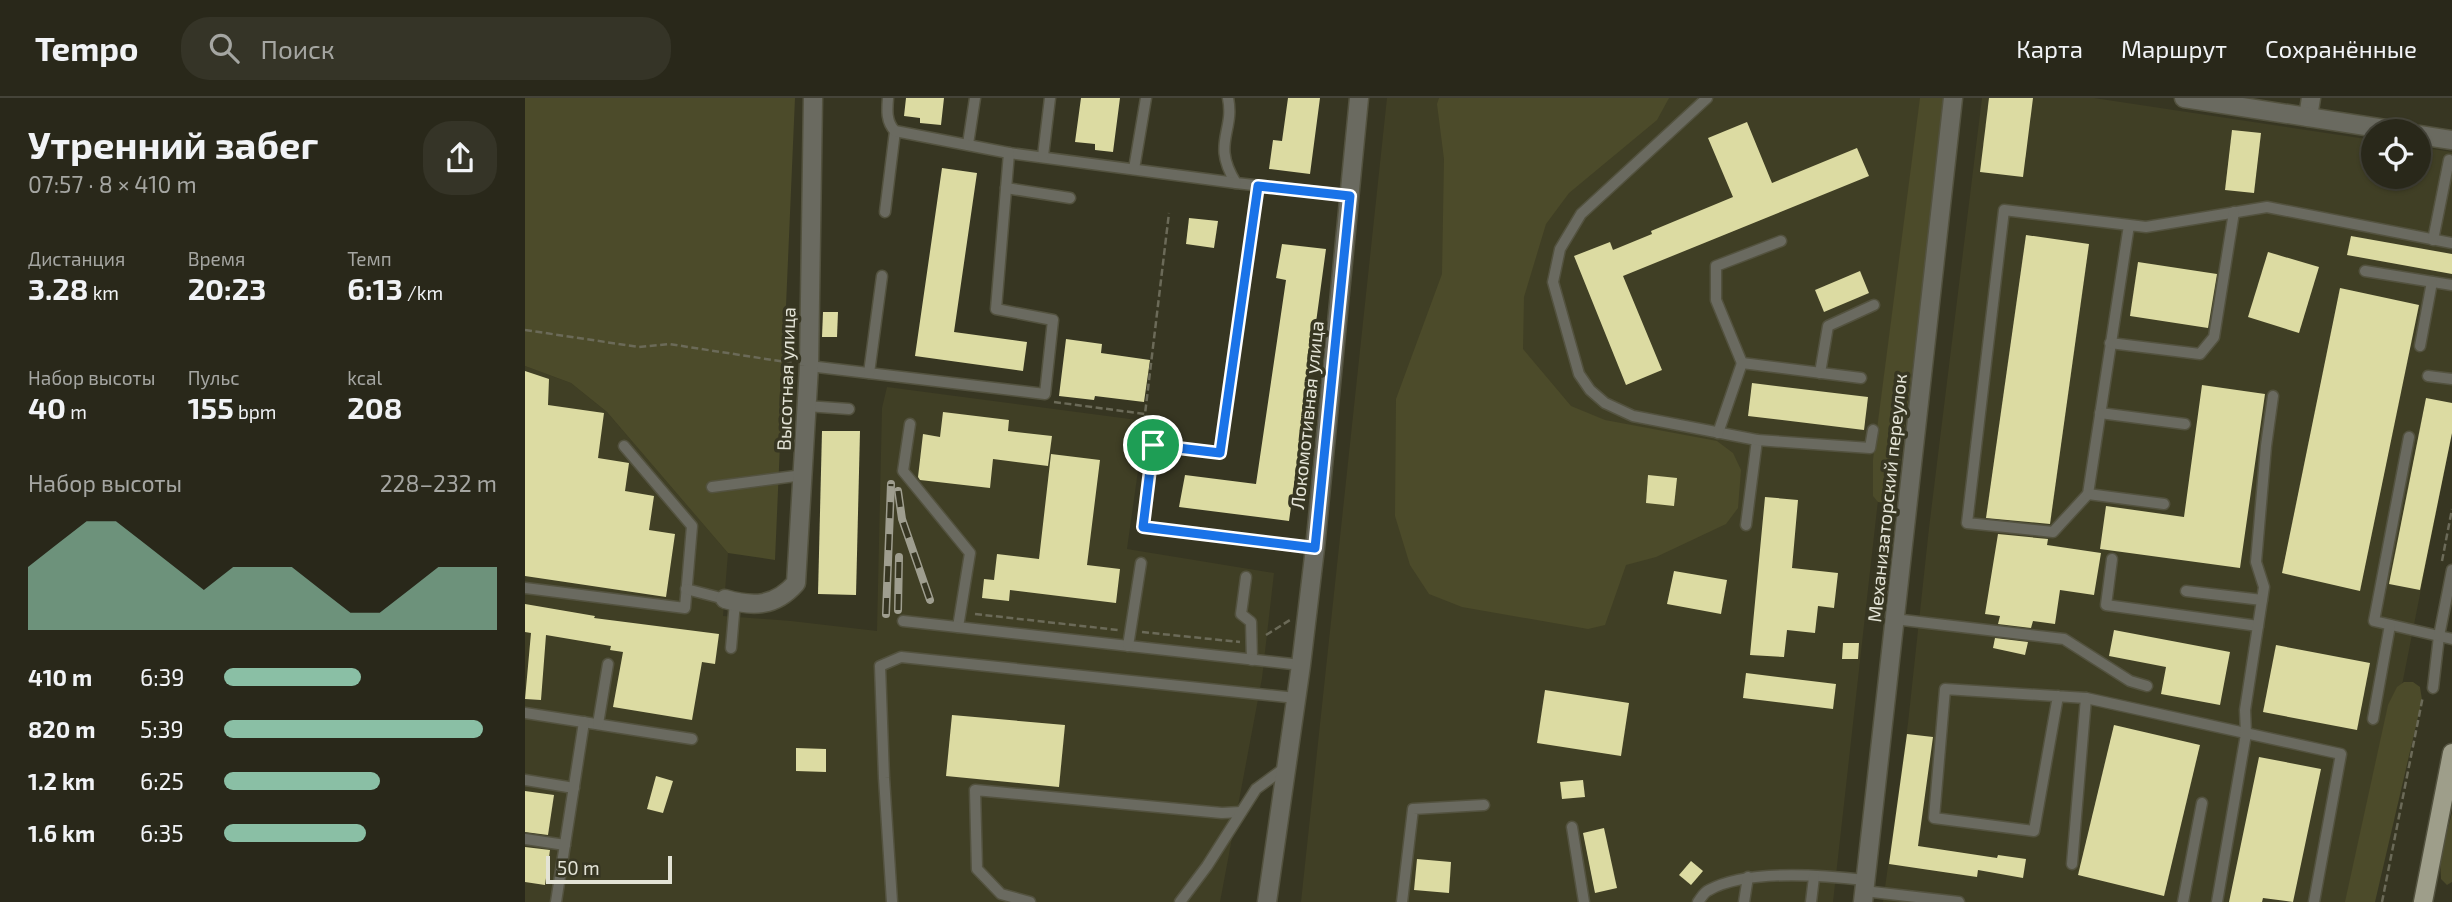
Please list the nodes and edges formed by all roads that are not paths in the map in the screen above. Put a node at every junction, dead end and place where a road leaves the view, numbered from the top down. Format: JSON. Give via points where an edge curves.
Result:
{"nodes":[{"id":1,"x":813,"y":98,"type":"edge"},
{"id":2,"x":888,"y":98,"type":"edge"},
{"id":3,"x":975,"y":98,"type":"edge"},
{"id":4,"x":1050,"y":98,"type":"edge"},
{"id":5,"x":1146,"y":98,"type":"edge"},
{"id":6,"x":1228,"y":98,"type":"edge"},
{"id":7,"x":1359,"y":98,"type":"edge"},
{"id":8,"x":1707,"y":98,"type":"edge"},
{"id":9,"x":1953,"y":98,"type":"edge"},
{"id":10,"x":2184,"y":98,"type":"edge"},
{"id":11,"x":2311,"y":98,"type":"edge"},
{"id":12,"x":2308,"y":117,"type":"junction"},
{"id":13,"x":2361,"y":125,"type":"edge"},
{"id":14,"x":895,"y":131,"type":"junction"},
{"id":15,"x":2431,"y":137,"type":"edge"},
{"id":16,"x":2452,"y":140,"type":"edge"},
{"id":17,"x":968,"y":144,"type":"junction"},
{"id":18,"x":1009,"y":153,"type":"junction"},
{"id":19,"x":1043,"y":156,"type":"junction"},
{"id":20,"x":2449,"y":160,"type":"dead end"},
{"id":21,"x":1134,"y":169,"type":"junction"},
{"id":22,"x":1236,"y":183,"type":"junction"},
{"id":23,"x":1258,"y":186,"type":"junction"},
{"id":24,"x":1006,"y":188,"type":"junction"},
{"id":25,"x":1350,"y":196,"type":"junction"},
{"id":26,"x":1070,"y":198,"type":"dead end"},
{"id":27,"x":885,"y":212,"type":"dead end"},
{"id":28,"x":2234,"y":212,"type":"junction"},
{"id":29,"x":2129,"y":225,"type":"junction"},
{"id":30,"x":2433,"y":240,"type":"junction"},
{"id":31,"x":1781,"y":241,"type":"dead end"},
{"id":32,"x":2452,"y":243,"type":"edge"},
{"id":33,"x":2365,"y":271,"type":"dead end"},
{"id":34,"x":882,"y":276,"type":"dead end"},
{"id":35,"x":2432,"y":282,"type":"junction"},
{"id":36,"x":2452,"y":285,"type":"edge"},
{"id":37,"x":1874,"y":305,"type":"dead end"},
{"id":38,"x":2111,"y":343,"type":"junction"},
{"id":39,"x":2420,"y":346,"type":"dead end"},
{"id":40,"x":1742,"y":363,"type":"junction"},
{"id":41,"x":809,"y":366,"type":"junction"},
{"id":42,"x":869,"y":373,"type":"junction"},
{"id":43,"x":1820,"y":373,"type":"junction"},
{"id":44,"x":2428,"y":376,"type":"dead end"},
{"id":45,"x":1861,"y":378,"type":"dead end"},
{"id":46,"x":2452,"y":379,"type":"edge"},
{"id":47,"x":2273,"y":396,"type":"dead end"},
{"id":48,"x":806,"y":406,"type":"junction"},
{"id":49,"x":849,"y":409,"type":"dead end"},
{"id":50,"x":2100,"y":413,"type":"junction"},
{"id":51,"x":910,"y":424,"type":"dead end"},
{"id":52,"x":2185,"y":424,"type":"dead end"},
{"id":53,"x":1873,"y":430,"type":"dead end"},
{"id":54,"x":1718,"y":433,"type":"junction"},
{"id":55,"x":2409,"y":437,"type":"dead end"},
{"id":56,"x":1757,"y":440,"type":"junction"},
{"id":57,"x":624,"y":446,"type":"dead end"},
{"id":58,"x":803,"y":475,"type":"junction"},
{"id":59,"x":712,"y":487,"type":"dead end"},
{"id":60,"x":2088,"y":494,"type":"junction"},
{"id":61,"x":2165,"y":504,"type":"dead end"},
{"id":62,"x":1746,"y":525,"type":"dead end"},
{"id":63,"x":1315,"y":548,"type":"junction"},
{"id":64,"x":2112,"y":559,"type":"dead end"},
{"id":65,"x":1141,"y":563,"type":"dead end"},
{"id":66,"x":2452,"y":570,"type":"edge"},
{"id":67,"x":1246,"y":577,"type":"dead end"},
{"id":68,"x":525,"y":588,"type":"edge"},
{"id":69,"x":686,"y":589,"type":"junction"},
{"id":70,"x":2186,"y":591,"type":"dead end"},
{"id":71,"x":730,"y":600,"type":"junction"},
{"id":72,"x":2262,"y":600,"type":"junction"},
{"id":73,"x":1894,"y":619,"type":"junction"},
{"id":74,"x":903,"y":621,"type":"dead end"},
{"id":75,"x":2390,"y":625,"type":"junction"},
{"id":76,"x":2258,"y":626,"type":"junction"},
{"id":77,"x":958,"y":627,"type":"junction"},
{"id":78,"x":2439,"y":636,"type":"junction"},
{"id":79,"x":2452,"y":639,"type":"edge"},
{"id":80,"x":1128,"y":646,"type":"junction"},
{"id":81,"x":731,"y":648,"type":"dead end"},
{"id":82,"x":1252,"y":660,"type":"junction"},
{"id":83,"x":608,"y":664,"type":"dead end"},
{"id":84,"x":1301,"y":666,"type":"junction"},
{"id":85,"x":2147,"y":686,"type":"dead end"},
{"id":86,"x":2433,"y":688,"type":"dead end"},
{"id":87,"x":2058,"y":696,"type":"junction"},
{"id":88,"x":1296,"y":698,"type":"junction"},
{"id":89,"x":2086,"y":698,"type":"junction"},
{"id":90,"x":525,"y":713,"type":"edge"},
{"id":91,"x":2373,"y":719,"type":"dead end"},
{"id":92,"x":584,"y":722,"type":"junction"},
{"id":93,"x":598,"y":724,"type":"junction"},
{"id":94,"x":2246,"y":734,"type":"junction"},
{"id":95,"x":692,"y":739,"type":"dead end"},
{"id":96,"x":2452,"y":753,"type":"edge"},
{"id":97,"x":1286,"y":766,"type":"junction"},
{"id":98,"x":525,"y":780,"type":"edge"},
{"id":99,"x":2449,"y":787,"type":"edge"},
{"id":100,"x":574,"y":788,"type":"junction"},
{"id":101,"x":2202,"y":803,"type":"dead end"},
{"id":102,"x":1484,"y":805,"type":"dead end"},
{"id":103,"x":1241,"y":812,"type":"junction"},
{"id":104,"x":1572,"y":827,"type":"dead end"},
{"id":105,"x":525,"y":839,"type":"edge"},
{"id":106,"x":565,"y":845,"type":"junction"},
{"id":107,"x":2072,"y":864,"type":"dead end"},
{"id":108,"x":1748,"y":877,"type":"junction"},
{"id":109,"x":1814,"y":877,"type":"junction"},
{"id":110,"x":1864,"y":891,"type":"edge"},
{"id":111,"x":557,"y":902,"type":"edge"},
{"id":112,"x":892,"y":902,"type":"edge"},
{"id":113,"x":1030,"y":902,"type":"edge"},
{"id":114,"x":1180,"y":902,"type":"edge"},
{"id":115,"x":1268,"y":902,"type":"edge"},
{"id":116,"x":1402,"y":902,"type":"edge"},
{"id":117,"x":1584,"y":902,"type":"edge"},
{"id":118,"x":1698,"y":902,"type":"edge"},
{"id":119,"x":1744,"y":902,"type":"edge"},
{"id":120,"x":1811,"y":902,"type":"edge"},
{"id":121,"x":1959,"y":902,"type":"edge"},
{"id":122,"x":2183,"y":902,"type":"edge"},
{"id":123,"x":2217,"y":902,"type":"edge"},
{"id":124,"x":2313,"y":902,"type":"edge"},
{"id":125,"x":2423,"y":902,"type":"edge"}],
"edges":[{"from":1,"to":41,"type":"street","name":"Высотная улица"},
{"from":2,"to":14,"type":"lane","via":[[888,119]]},
{"from":3,"to":17,"type":"lane"},
{"from":4,"to":19,"type":"lane"},
{"from":5,"to":21,"type":"lane"},
{"from":6,"to":22,"type":"lane","via":[[1224,156]]},
{"from":7,"to":25,"type":"street","name":"Локомотивная улица"},
{"from":8,"to":54,"type":"lane","via":[[1581,214],[1560,249],[1553,282],[1579,374],[1597,396],[1633,416]]},
{"from":9,"to":73,"type":"street","name":"Механизаторский переулок"},
{"from":10,"to":12,"type":"street"},
{"from":11,"to":12,"type":"street"},
{"from":12,"to":13,"type":"street"},
{"from":14,"to":17,"type":"lane"},
{"from":14,"to":27,"type":"lane"},
{"from":15,"to":16,"type":"street"},
{"from":17,"to":18,"type":"lane"},
{"from":18,"to":19,"type":"lane"},
{"from":18,"to":24,"type":"lane"},
{"from":19,"to":21,"type":"lane"},
{"from":20,"to":30,"type":"lane"},
{"from":21,"to":22,"type":"lane"},
{"from":22,"to":23,"type":"lane"},
{"from":23,"to":25,"type":"lane"},
{"from":23,"to":63,"type":"lane","via":[[1220,453],[1153,445],[1143,527]]},
{"from":24,"to":26,"type":"lane"},
{"from":24,"to":42,"type":"lane","via":[[996,309],[1053,320],[1045,394]]},
{"from":25,"to":63,"type":"street","name":"Локомотивная улица"},
{"from":28,"to":29,"type":"lane","via":[[2146,227]]},
{"from":28,"to":30,"type":"lane","via":[[2267,207]]},
{"from":28,"to":38,"type":"lane","via":[[2214,337],[2200,354]]},
{"from":29,"to":38,"type":"lane"},
{"from":29,"to":60,"type":"lane","via":[[2004,210],[1967,523],[2053,532]]},
{"from":30,"to":32,"type":"lane"},
{"from":31,"to":40,"type":"lane","via":[[1716,266],[1716,300]]},
{"from":33,"to":35,"type":"lane"},
{"from":34,"to":42,"type":"lane"},
{"from":35,"to":36,"type":"lane"},
{"from":35,"to":39,"type":"lane"},
{"from":37,"to":43,"type":"lane","via":[[1828,326]]},
{"from":38,"to":50,"type":"lane"},
{"from":40,"to":43,"type":"lane"},
{"from":40,"to":54,"type":"lane"},
{"from":41,"to":42,"type":"lane"},
{"from":41,"to":48,"type":"street","name":"Высотная улица"},
{"from":43,"to":45,"type":"lane"},
{"from":44,"to":46,"type":"lane"},
{"from":47,"to":72,"type":"lane","via":[[2256,562],[2264,587]]},
{"from":48,"to":49,"type":"lane"},
{"from":48,"to":58,"type":"street","name":"Высотная улица"},
{"from":50,"to":52,"type":"lane"},
{"from":50,"to":60,"type":"lane"},
{"from":51,"to":77,"type":"lane","via":[[903,471],[970,553]]},
{"from":53,"to":56,"type":"lane","via":[[1870,447]]},
{"from":54,"to":56,"type":"lane"},
{"from":55,"to":75,"type":"lane","via":[[2374,621]]},
{"from":56,"to":62,"type":"lane"},
{"from":57,"to":69,"type":"lane","via":[[692,526]]},
{"from":58,"to":59,"type":"lane"},
{"from":58,"to":71,"type":"street","name":"Высотная улица","via":[[796,583],[782,597],[759,604]]},
{"from":60,"to":61,"type":"lane"},
{"from":63,"to":84,"type":"street","name":"Локомотивная улица"},
{"from":64,"to":76,"type":"lane","via":[[2106,605]]},
{"from":65,"to":80,"type":"lane"},
{"from":66,"to":78,"type":"lane"},
{"from":67,"to":82,"type":"lane","via":[[1241,614],[1251,622]]},
{"from":68,"to":69,"type":"lane","via":[[685,608]]},
{"from":69,"to":71,"type":"lane"},
{"from":70,"to":72,"type":"lane"},
{"from":71,"to":81,"type":"lane"},
{"from":72,"to":76,"type":"lane"},
{"from":73,"to":85,"type":"lane","via":[[2064,639],[2130,681]]},
{"from":73,"to":110,"type":"street","name":"Механизаторский переулок"},
{"from":74,"to":77,"type":"lane"},
{"from":75,"to":78,"type":"lane"},
{"from":75,"to":91,"type":"lane"},
{"from":76,"to":94,"type":"lane","via":[[2245,710]]},
{"from":77,"to":80,"type":"lane"},
{"from":78,"to":79,"type":"lane"},
{"from":78,"to":86,"type":"lane"},
{"from":80,"to":82,"type":"lane"},
{"from":82,"to":84,"type":"lane"},
{"from":83,"to":93,"type":"lane"},
{"from":84,"to":88,"type":"street","name":"Локомотивная улица"},
{"from":87,"to":87,"type":"lane","via":[[2034,831],[1934,818],[1945,689]]},
{"from":87,"to":89,"type":"lane"},
{"from":88,"to":97,"type":"street","name":"Локомотивная улица"},
{"from":88,"to":112,"type":"lane","via":[[901,657],[880,666]]},
{"from":89,"to":94,"type":"lane"},
{"from":89,"to":107,"type":"lane"},
{"from":90,"to":92,"type":"lane"},
{"from":92,"to":93,"type":"lane"},
{"from":92,"to":100,"type":"lane"},
{"from":93,"to":95,"type":"lane"},
{"from":94,"to":123,"type":"lane"},
{"from":94,"to":124,"type":"lane","via":[[2341,754]]},
{"from":96,"to":99,"type":"main road"},
{"from":97,"to":103,"type":"lane","via":[[1256,789]]},
{"from":97,"to":115,"type":"street","name":"Локомотивная улица"},
{"from":98,"to":100,"type":"lane"},
{"from":99,"to":125,"type":"main road"},
{"from":100,"to":106,"type":"lane"},
{"from":101,"to":122,"type":"lane"},
{"from":102,"to":116,"type":"lane","via":[[1413,809]]},
{"from":103,"to":113,"type":"lane","via":[[975,790],[977,869],[1001,894]]},
{"from":103,"to":114,"type":"lane"},
{"from":104,"to":117,"type":"lane"},
{"from":105,"to":106,"type":"lane"},
{"from":106,"to":111,"type":"lane"},
{"from":108,"to":109,"type":"lane"},
{"from":108,"to":118,"type":"lane","via":[[1706,890]]},
{"from":108,"to":119,"type":"lane"},
{"from":109,"to":110,"type":"lane"},
{"from":109,"to":120,"type":"lane"},
{"from":110,"to":121,"type":"lane"}]}
